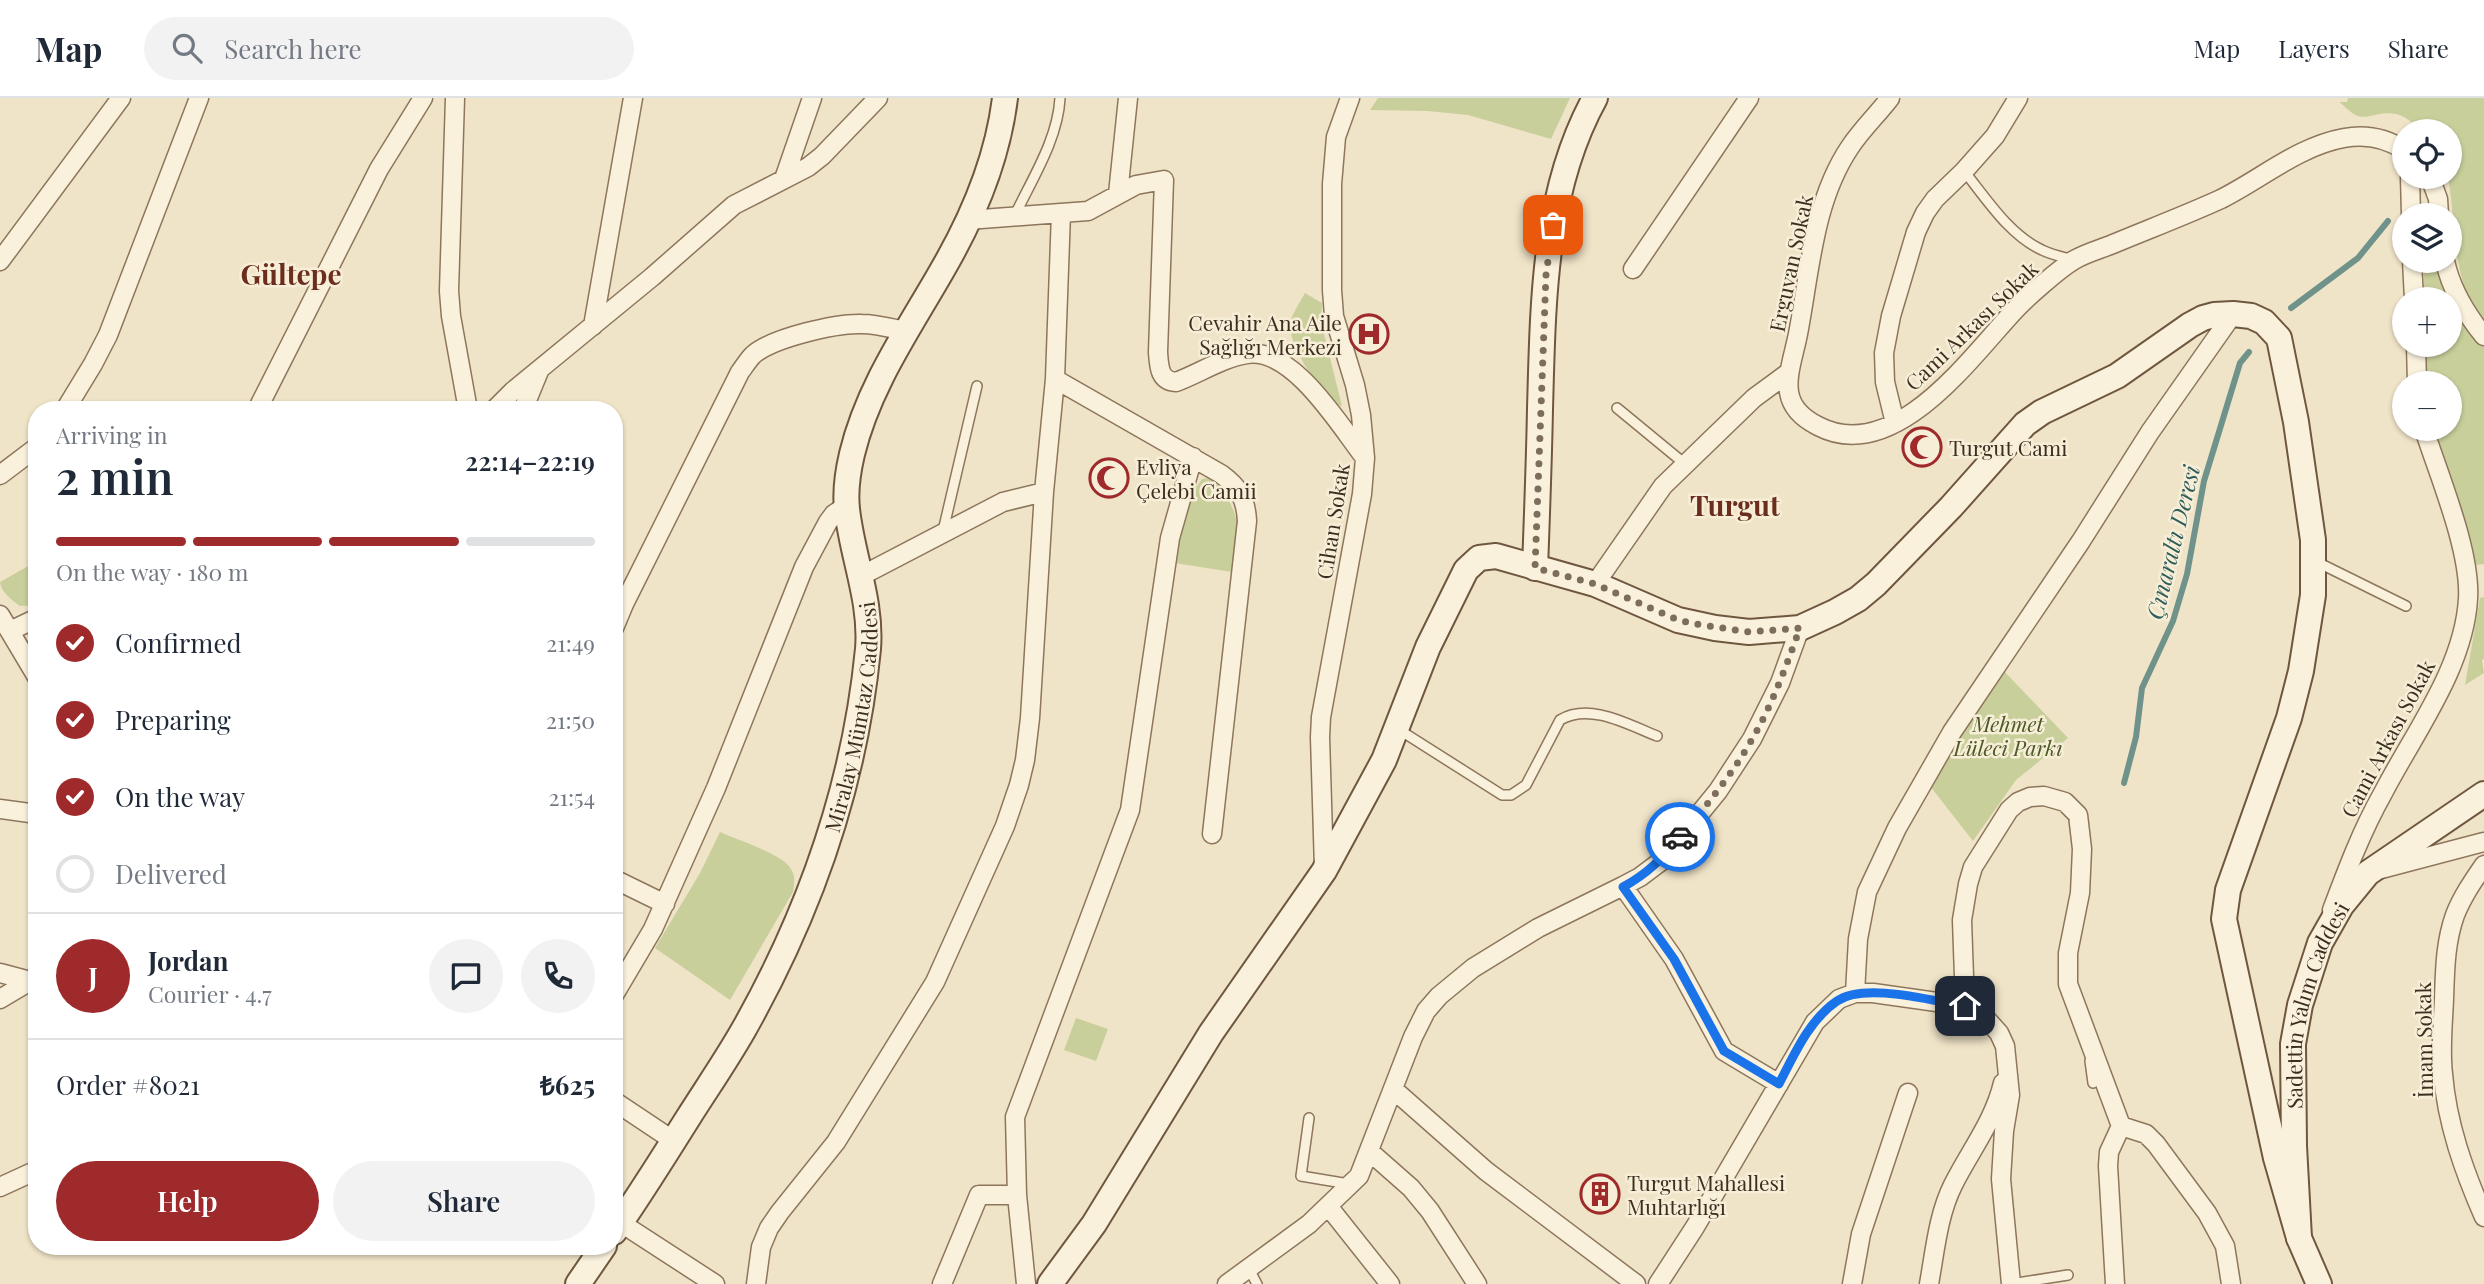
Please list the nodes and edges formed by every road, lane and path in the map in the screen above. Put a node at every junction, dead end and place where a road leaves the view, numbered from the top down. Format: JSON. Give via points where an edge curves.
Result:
{"nodes":[{"id":1,"x":121,"y":98,"type":"edge"},
{"id":2,"x":199,"y":98,"type":"edge"},
{"id":3,"x":424,"y":98,"type":"edge"},
{"id":4,"x":455,"y":98,"type":"edge"},
{"id":5,"x":633,"y":98,"type":"edge"},
{"id":6,"x":812,"y":98,"type":"edge"},
{"id":7,"x":878,"y":98,"type":"edge"},
{"id":8,"x":1004,"y":98,"type":"edge"},
{"id":9,"x":1060,"y":98,"type":"edge"},
{"id":10,"x":1128,"y":98,"type":"edge"},
{"id":11,"x":1350,"y":98,"type":"edge"},
{"id":12,"x":1595,"y":98,"type":"edge"},
{"id":13,"x":1749,"y":98,"type":"edge"},
{"id":14,"x":1890,"y":98,"type":"edge"},
{"id":15,"x":2018,"y":98,"type":"edge"},
{"id":16,"x":2392,"y":143,"type":"edge"},
{"id":17,"x":1964,"y":171,"type":"junction"},
{"id":18,"x":784,"y":179,"type":"junction"},
{"id":19,"x":1118,"y":194,"type":"junction"},
{"id":20,"x":1061,"y":213,"type":"junction"},
{"id":21,"x":1015,"y":215,"type":"junction"},
{"id":22,"x":968,"y":220,"type":"junction"},
{"id":23,"x":2074,"y":260,"type":"junction"},
{"id":24,"x":0,"y":261,"type":"edge"},
{"id":25,"x":1633,"y":269,"type":"dead end"},
{"id":26,"x":2449,"y":273,"type":"edge"},
{"id":27,"x":2233,"y":314,"type":"junction"},
{"id":28,"x":593,"y":326,"type":"junction"},
{"id":29,"x":905,"y":331,"type":"junction"},
{"id":30,"x":2484,"y":336,"type":"edge"},
{"id":31,"x":539,"y":371,"type":"junction"},
{"id":32,"x":1788,"y":373,"type":"junction"},
{"id":33,"x":1055,"y":379,"type":"junction"},
{"id":34,"x":977,"y":386,"type":"dead end"},
{"id":35,"x":70,"y":401,"type":"edge"},
{"id":36,"x":262,"y":401,"type":"edge"},
{"id":37,"x":466,"y":401,"type":"edge"},
{"id":38,"x":503,"y":401,"type":"edge"},
{"id":39,"x":527,"y":401,"type":"edge"},
{"id":40,"x":1617,"y":408,"type":"dead end"},
{"id":41,"x":1895,"y":423,"type":"junction"},
{"id":42,"x":2428,"y":441,"type":"edge"},
{"id":43,"x":28,"y":454,"type":"edge"},
{"id":44,"x":1194,"y":457,"type":"junction"},
{"id":45,"x":1365,"y":458,"type":"junction"},
{"id":46,"x":1685,"y":464,"type":"junction"},
{"id":47,"x":0,"y":475,"type":"edge"},
{"id":48,"x":1044,"y":492,"type":"junction"},
{"id":49,"x":846,"y":506,"type":"junction"},
{"id":50,"x":943,"y":531,"type":"junction"},
{"id":51,"x":2314,"y":561,"type":"junction"},
{"id":52,"x":1535,"y":568,"type":"junction"},
{"id":53,"x":859,"y":576,"type":"junction"},
{"id":54,"x":1595,"y":584,"type":"junction"},
{"id":55,"x":2406,"y":606,"type":"dead end"},
{"id":56,"x":623,"y":607,"type":"edge"},
{"id":57,"x":0,"y":615,"type":"edge"},
{"id":58,"x":28,"y":622,"type":"edge"},
{"id":59,"x":1800,"y":628,"type":"junction"},
{"id":60,"x":10,"y":631,"type":"junction"},
{"id":61,"x":28,"y":662,"type":"edge"},
{"id":62,"x":1396,"y":727,"type":"junction"},
{"id":63,"x":1657,"y":736,"type":"dead end"},
{"id":64,"x":2484,"y":794,"type":"edge"},
{"id":65,"x":0,"y":809,"type":"edge"},
{"id":66,"x":28,"y":813,"type":"edge"},
{"id":67,"x":1212,"y":834,"type":"dead end"},
{"id":68,"x":2484,"y":842,"type":"edge"},
{"id":69,"x":2484,"y":864,"type":"edge"},
{"id":70,"x":1324,"y":871,"type":"junction"},
{"id":71,"x":2368,"y":873,"type":"junction"},
{"id":72,"x":623,"y":884,"type":"edge"},
{"id":73,"x":1623,"y":887,"type":"junction"},
{"id":74,"x":664,"y":904,"type":"junction"},
{"id":75,"x":2320,"y":943,"type":"junction"},
{"id":76,"x":0,"y":973,"type":"edge"},
{"id":77,"x":28,"y":978,"type":"edge"},
{"id":78,"x":623,"y":981,"type":"edge"},
{"id":79,"x":28,"y":982,"type":"edge"},
{"id":80,"x":1855,"y":993,"type":"junction"},
{"id":81,"x":0,"y":999,"type":"edge"},
{"id":82,"x":1965,"y":1006,"type":"junction"},
{"id":83,"x":2085,"y":1031,"type":"junction"},
{"id":84,"x":2006,"y":1070,"type":"junction"},
{"id":85,"x":2093,"y":1083,"type":"dead end"},
{"id":86,"x":1779,"y":1084,"type":"junction"},
{"id":87,"x":1393,"y":1089,"type":"junction"},
{"id":88,"x":1908,"y":1093,"type":"dead end"},
{"id":89,"x":623,"y":1107,"type":"edge"},
{"id":90,"x":1309,"y":1118,"type":"dead end"},
{"id":91,"x":2121,"y":1126,"type":"junction"},
{"id":92,"x":674,"y":1141,"type":"junction"},
{"id":93,"x":1369,"y":1151,"type":"junction"},
{"id":94,"x":28,"y":1174,"type":"edge"},
{"id":95,"x":1351,"y":1185,"type":"junction"},
{"id":96,"x":0,"y":1187,"type":"edge"},
{"id":97,"x":1017,"y":1195,"type":"junction"},
{"id":98,"x":1328,"y":1206,"type":"junction"},
{"id":99,"x":2484,"y":1217,"type":"edge"},
{"id":100,"x":623,"y":1218,"type":"edge"},
{"id":101,"x":623,"y":1230,"type":"edge"},
{"id":102,"x":2299,"y":1238,"type":"junction"},
{"id":103,"x":598,"y":1255,"type":"edge"},
{"id":104,"x":2068,"y":1275,"type":"dead end"},
{"id":105,"x":1253,"y":1276,"type":"edge"},
{"id":106,"x":578,"y":1284,"type":"edge"},
{"id":107,"x":715,"y":1284,"type":"edge"},
{"id":108,"x":756,"y":1284,"type":"edge"},
{"id":109,"x":942,"y":1284,"type":"edge"},
{"id":110,"x":1026,"y":1284,"type":"edge"},
{"id":111,"x":1050,"y":1284,"type":"edge"},
{"id":112,"x":1227,"y":1284,"type":"edge"},
{"id":113,"x":1390,"y":1284,"type":"edge"},
{"id":114,"x":1476,"y":1284,"type":"edge"},
{"id":115,"x":1636,"y":1284,"type":"edge"},
{"id":116,"x":1658,"y":1284,"type":"edge"},
{"id":117,"x":1852,"y":1284,"type":"edge"},
{"id":118,"x":1929,"y":1284,"type":"edge"},
{"id":119,"x":2011,"y":1284,"type":"edge"},
{"id":120,"x":2115,"y":1284,"type":"edge"},
{"id":121,"x":2231,"y":1284,"type":"edge"},
{"id":122,"x":2319,"y":1284,"type":"edge"}],
"edges":[{"from":1,"to":24,"type":"street"},
{"from":2,"to":35,"type":"street","via":[[108,335]]},
{"from":3,"to":36,"type":"street","via":[[379,169]]},
{"from":4,"to":37,"type":"street","via":[[449,291]]},
{"from":5,"to":28,"type":"street"},
{"from":6,"to":18,"type":"street"},
{"from":7,"to":18,"type":"street","via":[[822,156]]},
{"from":8,"to":22,"type":"main road","name":"Miralay Mümtaz Caddesi","via":[[995,155]]},
{"from":9,"to":21,"type":"lane","via":[[1051,139]]},
{"from":10,"to":19,"type":"street"},
{"from":11,"to":45,"type":"street","name":"Cihan Sokak","via":[[1336,137],[1332,290],[1334,316],[1361,415]]},
{"from":12,"to":52,"type":"main road","via":[[1575,139],[1549,242]]},
{"from":13,"to":25,"type":"street"},
{"from":14,"to":32,"type":"street","name":"Erguvan Sokak","via":[[1849,148],[1828,191],[1808,264]]},
{"from":15,"to":17,"type":"street"},
{"from":16,"to":23,"type":"street","name":"Cami Arkası Sokak","via":[[2363,136],[2312,148],[2222,198]]},
{"from":17,"to":23,"type":"lane","via":[[2029,242],[2042,251]]},
{"from":17,"to":41,"type":"street","via":[[1925,213],[1891,316],[1884,369]]},
{"from":18,"to":28,"type":"street","via":[[724,213]]},
{"from":19,"to":20,"type":"street","via":[[1088,211]]},
{"from":19,"to":45,"type":"street","via":[[1147,181],[1164,180],[1158,352],[1162,376],[1176,382],[1249,354],[1281,360],[1310,388]]},
{"from":20,"to":21,"type":"street"},
{"from":20,"to":33,"type":"street"},
{"from":21,"to":22,"type":"street"},
{"from":22,"to":29,"type":"main road","name":"Miralay Mümtaz Caddesi"},
{"from":23,"to":41,"type":"street","name":"Cami Arkası Sokak","via":[[2016,309],[1949,382]]},
{"from":26,"to":30,"type":"street","via":[[2458,297]]},
{"from":27,"to":51,"type":"main road","via":[[2264,322],[2283,349]]},
{"from":27,"to":59,"type":"main road","via":[[2214,315],[2190,325],[2117,376],[2059,402],[2025,424],[1876,584],[1858,599]]},
{"from":27,"to":80,"type":"street","via":[[1952,732],[1897,828],[1867,892]]},
{"from":28,"to":31,"type":"street"},
{"from":29,"to":49,"type":"main road","name":"Miralay Mümtaz Caddesi","via":[[874,392],[852,451]]},
{"from":29,"to":56,"type":"street","via":[[847,324],[788,339],[755,354],[740,372]]},
{"from":31,"to":38,"type":"street"},
{"from":31,"to":39,"type":"street"},
{"from":32,"to":41,"type":"street","name":"Cami Arkası Sokak","via":[[1792,403],[1800,415],[1823,429],[1863,433]]},
{"from":32,"to":46,"type":"street","via":[[1754,398]]},
{"from":33,"to":44,"type":"street"},
{"from":33,"to":48,"type":"street"},
{"from":34,"to":50,"type":"lane"},
{"from":40,"to":46,"type":"lane"},
{"from":42,"to":75,"type":"street","name":"Cami Arkası Sokak","via":[[2466,565],[2464,620],[2443,685],[2359,841]]},
{"from":43,"to":47,"type":"street"},
{"from":44,"to":67,"type":"street","via":[[1237,486],[1247,507]]},
{"from":44,"to":97,"type":"street","via":[[1170,538],[1130,810],[1015,1117]]},
{"from":45,"to":70,"type":"street","name":"Cihan Sokak","via":[[1321,717]]},
{"from":46,"to":54,"type":"street","via":[[1663,485]]},
{"from":48,"to":50,"type":"street","via":[[1003,502]]},
{"from":48,"to":108,"type":"street","via":[[1028,737],[1005,826],[935,982],[836,1142],[769,1228]]},
{"from":49,"to":53,"type":"main road","name":"Miralay Mümtaz Caddesi"},
{"from":49,"to":74,"type":"street","via":[[828,522],[804,567],[716,788]]},
{"from":50,"to":53,"type":"street"},
{"from":51,"to":55,"type":"lane"},
{"from":51,"to":102,"type":"main road","via":[[2301,671],[2279,751],[2228,890],[2224,919],[2276,1158]]},
{"from":52,"to":54,"type":"main road"},
{"from":52,"to":62,"type":"main road","via":[[1496,556],[1479,558],[1466,570]]},
{"from":53,"to":92,"type":"main road","name":"Miralay Mümtaz Caddesi","via":[[869,628],[863,688],[822,862],[780,960],[743,1030]]},
{"from":54,"to":59,"type":"main road","via":[[1678,620],[1715,628],[1749,632]]},
{"from":57,"to":60,"type":"street"},
{"from":58,"to":60,"type":"street"},
{"from":59,"to":73,"type":"street","via":[[1780,683],[1735,768],[1660,862]]},
{"from":60,"to":61,"type":"street"},
{"from":62,"to":63,"type":"lane","via":[[1502,796],[1511,796],[1526,785],[1560,720],[1569,715],[1607,717]]},
{"from":62,"to":70,"type":"main road","via":[[1384,760]]},
{"from":64,"to":71,"type":"main road","name":"Sadettin Yalım Caddesi"},
{"from":65,"to":66,"type":"street"},
{"from":68,"to":71,"type":"street"},
{"from":69,"to":99,"type":"street","name":"İmam Sokak","via":[[2465,893],[2448,938],[2442,1072],[2448,1112]]},
{"from":70,"to":111,"type":"main road","via":[[1211,1033],[1094,1223]]},
{"from":71,"to":75,"type":"main road","name":"Sadettin Yalım Caddesi","via":[[2341,906]]},
{"from":72,"to":74,"type":"street"},
{"from":73,"to":86,"type":"street","via":[[1674,959],[1724,1051]]},
{"from":73,"to":87,"type":"street","via":[[1538,928],[1473,968],[1439,996],[1422,1019]]},
{"from":74,"to":78,"type":"street"},
{"from":75,"to":102,"type":"main road","name":"Sadettin Yalım Caddesi","via":[[2293,1044]]},
{"from":76,"to":77,"type":"street"},
{"from":79,"to":81,"type":"street"},
{"from":80,"to":82,"type":"street"},
{"from":80,"to":86,"type":"street","via":[[1839,999],[1815,1022]]},
{"from":82,"to":83,"type":"street","via":[[1962,920],[1973,867],[2018,802],[2030,797],[2055,798],[2072,807],[2081,824],[2082,873],[2067,970]]},
{"from":82,"to":84,"type":"street","via":[[1980,1012],[1999,1033]]},
{"from":83,"to":85,"type":"lane"},
{"from":83,"to":91,"type":"street"},
{"from":84,"to":118,"type":"street","via":[[1990,1121],[1944,1210]]},
{"from":84,"to":119,"type":"street","via":[[2010,1095],[2001,1179]]},
{"from":86,"to":116,"type":"street"},
{"from":87,"to":93,"type":"street"},
{"from":87,"to":115,"type":"street","via":[[1486,1171]]},
{"from":88,"to":117,"type":"street","via":[[1861,1234]]},
{"from":89,"to":92,"type":"street"},
{"from":90,"to":95,"type":"lane","via":[[1301,1176]]},
{"from":91,"to":120,"type":"street","via":[[2108,1166]]},
{"from":91,"to":121,"type":"street","via":[[2146,1134],[2189,1187],[2220,1234]]},
{"from":92,"to":100,"type":"main road","name":"Miralay Mümtaz Caddesi"},
{"from":93,"to":95,"type":"street"},
{"from":93,"to":114,"type":"street","via":[[1430,1211]]},
{"from":94,"to":96,"type":"street"},
{"from":95,"to":98,"type":"street"},
{"from":97,"to":109,"type":"street","via":[[979,1195]]},
{"from":97,"to":110,"type":"street"},
{"from":98,"to":105,"type":"street"},
{"from":98,"to":113,"type":"street"},
{"from":101,"to":107,"type":"street"},
{"from":102,"to":122,"type":"main road","name":"Sadettin Yalım Caddesi"},
{"from":103,"to":106,"type":"main road"},
{"from":104,"to":119,"type":"lane"},
{"from":105,"to":112,"type":"street"}]}
